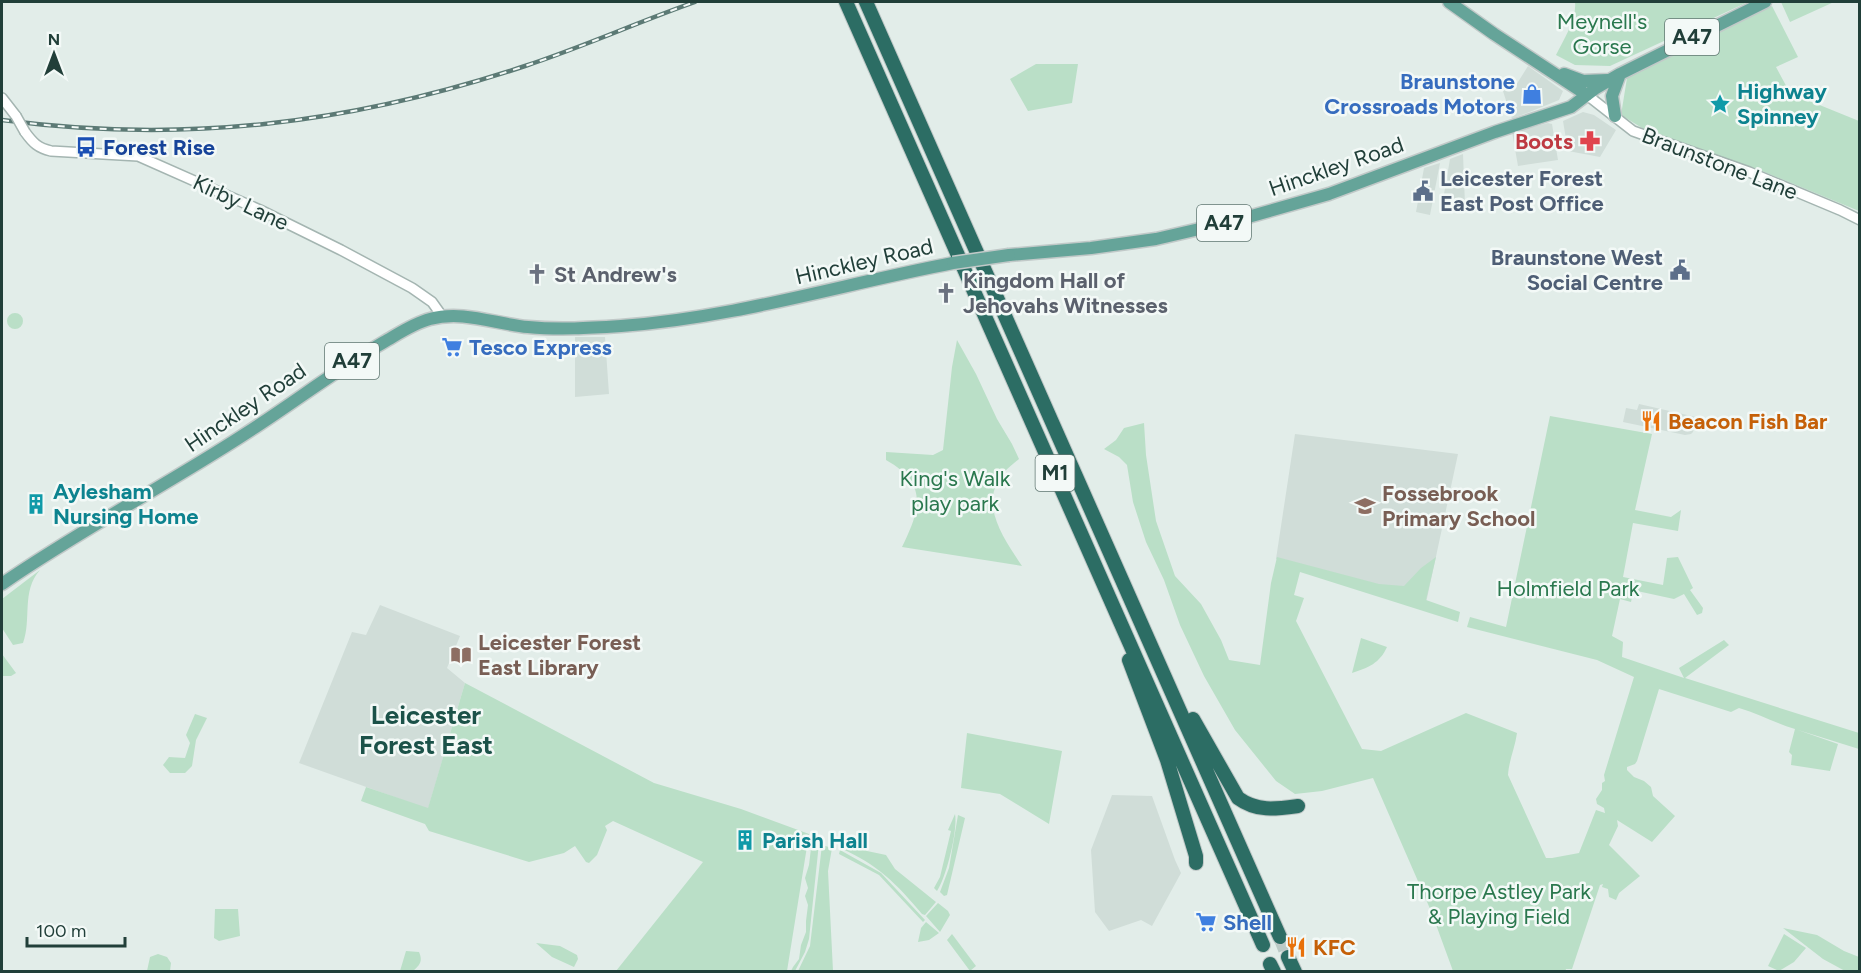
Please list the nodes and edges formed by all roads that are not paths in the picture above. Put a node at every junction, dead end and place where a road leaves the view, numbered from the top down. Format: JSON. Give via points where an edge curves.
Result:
{"nodes":[{"id":1,"x":846,"y":2,"type":"edge"},
{"id":2,"x":866,"y":2,"type":"edge"},
{"id":3,"x":1449,"y":2,"type":"edge"},
{"id":4,"x":1765,"y":2,"type":"edge"},
{"id":5,"x":1543,"y":67,"type":"junction"},
{"id":6,"x":1615,"y":77,"type":"junction"},
{"id":7,"x":1587,"y":95,"type":"junction"},
{"id":8,"x":2,"y":98,"type":"edge"},
{"id":9,"x":1615,"y":116,"type":"junction"},
{"id":10,"x":1860,"y":220,"type":"edge"},
{"id":11,"x":442,"y":316,"type":"junction"},
{"id":12,"x":2,"y":584,"type":"edge"},
{"id":13,"x":1104,"y":584,"type":"junction"},
{"id":14,"x":1156,"y":655,"type":"junction"},
{"id":15,"x":1298,"y":806,"type":"dead end"},
{"id":16,"x":1196,"y":863,"type":"dead end"},
{"id":17,"x":1280,"y":937,"type":"tunnel mouth"},
{"id":18,"x":1263,"y":945,"type":"dead end"},
{"id":19,"x":1288,"y":957,"type":"tunnel mouth"},
{"id":20,"x":1295,"y":972,"type":"edge"}],
"edges":[{"from":1,"to":13,"type":"highway","number":"M1"},
{"from":2,"to":14,"type":"highway","number":"M1"},
{"from":3,"to":5,"type":"main road"},
{"from":4,"to":6,"type":"main road","name":"Hinckley Road","number":"A47"},
{"from":5,"to":6,"type":"main road","via":[[1583,81]]},
{"from":5,"to":7,"type":"main road"},
{"from":6,"to":7,"type":"main road","name":"Hinckley Road","number":"A47"},
{"from":6,"to":9,"type":"main road"},
{"from":7,"to":9,"type":"street","name":"Braunstone Lane"},
{"from":7,"to":11,"type":"main road","name":"Hinckley Road","number":"A47","bridge":true,"via":[[1554,114],[1329,194],[1156,239],[935,266],[771,303],[639,325],[552,329]]},
{"from":8,"to":11,"type":"street","name":"Kirby Lane","bridge":true,"via":[[35,145],[42,149],[138,156],[260,210],[400,282],[432,302]]},
{"from":9,"to":10,"type":"street","name":"Braunstone Lane","via":[[1642,135],[1749,172]]},
{"from":11,"to":12,"type":"main road","name":"Hinckley Road","number":"A47","via":[[415,325],[348,363],[192,468],[56,547]]},
{"from":13,"to":16,"type":"highway","via":[[1167,760]]},
{"from":13,"to":18,"type":"highway","number":"M1"},
{"from":14,"to":15,"type":"highway","via":[[1238,798],[1259,809]]},
{"from":14,"to":17,"type":"highway","number":"M1"},
{"from":19,"to":20,"type":"highway"}]}
